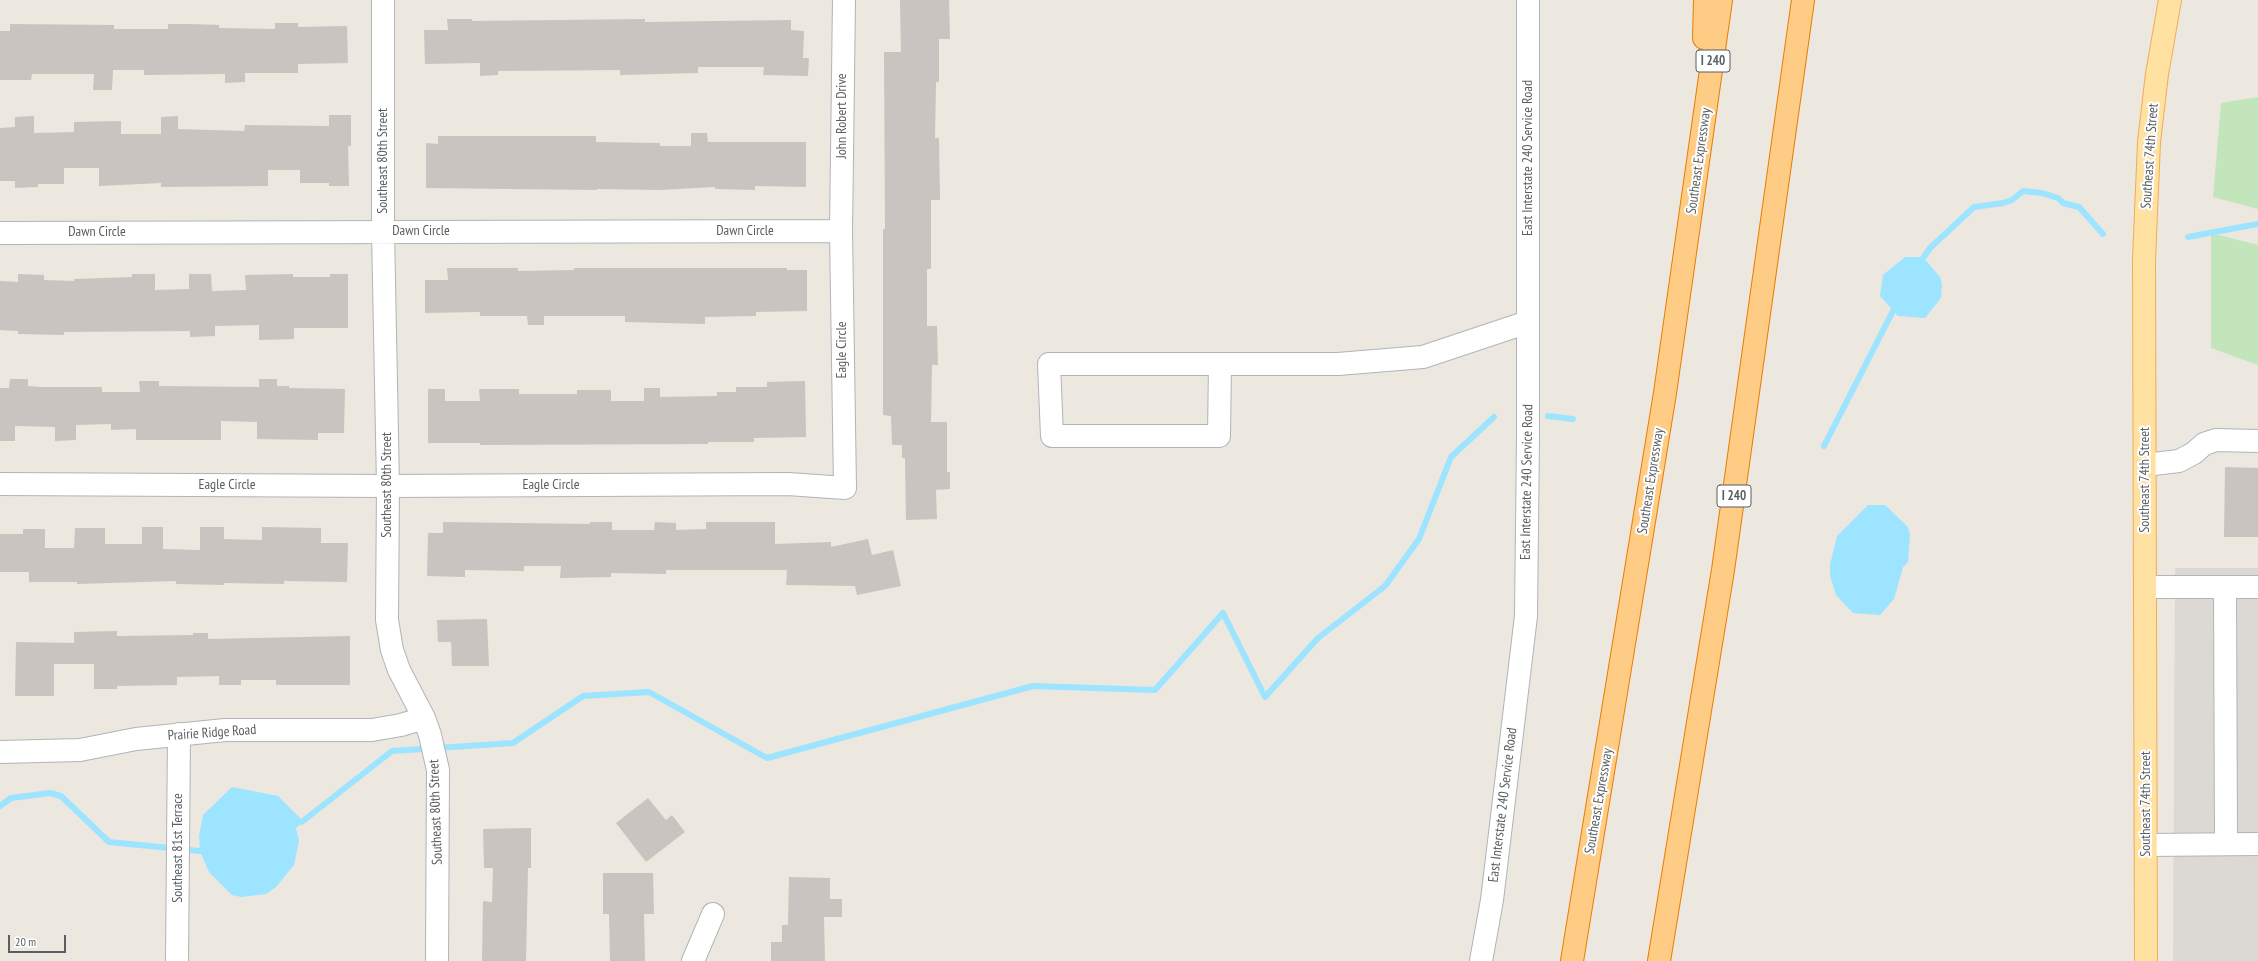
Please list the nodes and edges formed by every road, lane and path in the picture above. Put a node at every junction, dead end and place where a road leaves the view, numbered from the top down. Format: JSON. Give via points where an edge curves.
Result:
{"nodes":[{"id":1,"x":383,"y":0,"type":"edge"},
{"id":2,"x":844,"y":0,"type":"edge"},
{"id":3,"x":1528,"y":0,"type":"edge"},
{"id":4,"x":1704,"y":0,"type":"edge"},
{"id":5,"x":1721,"y":0,"type":"edge"},
{"id":6,"x":1803,"y":0,"type":"edge"},
{"id":7,"x":1809,"y":0,"type":"edge"},
{"id":8,"x":2170,"y":0,"type":"edge"},
{"id":9,"x":1800,"y":29,"type":"junction"},
{"id":10,"x":1704,"y":121,"type":"junction"},
{"id":11,"x":383,"y":231,"type":"junction"},
{"id":12,"x":841,"y":231,"type":"junction"},
{"id":13,"x":0,"y":233,"type":"edge"},
{"id":14,"x":1528,"y":322,"type":"junction"},
{"id":15,"x":1220,"y":364,"type":"junction"},
{"id":16,"x":2258,"y":441,"type":"edge"},
{"id":17,"x":2145,"y":465,"type":"junction"},
{"id":18,"x":0,"y":484,"type":"edge"},
{"id":19,"x":388,"y":486,"type":"junction"},
{"id":20,"x":2146,"y":587,"type":"junction"},
{"id":21,"x":2225,"y":587,"type":"junction"},
{"id":22,"x":2258,"y":587,"type":"edge"},
{"id":23,"x":427,"y":727,"type":"junction"},
{"id":24,"x":180,"y":734,"type":"junction"},
{"id":25,"x":0,"y":752,"type":"edge"},
{"id":26,"x":2226,"y":844,"type":"junction"},
{"id":27,"x":2258,"y":844,"type":"edge"},
{"id":28,"x":2146,"y":845,"type":"junction"},
{"id":29,"x":713,"y":914,"type":"dead end"},
{"id":30,"x":178,"y":961,"type":"edge"},
{"id":31,"x":437,"y":961,"type":"edge"},
{"id":32,"x":693,"y":961,"type":"edge"},
{"id":33,"x":1480,"y":961,"type":"edge"},
{"id":34,"x":1572,"y":961,"type":"edge"},
{"id":35,"x":1659,"y":961,"type":"edge"},
{"id":36,"x":2146,"y":961,"type":"edge"}],
"edges":[{"from":1,"to":11,"type":"street","name":"Southeast 80th Street"},
{"from":2,"to":12,"type":"street","name":"John Robert Drive"},
{"from":3,"to":14,"type":"street","name":"East Interstate 240 Service Road"},
{"from":4,"to":10,"type":"highway"},
{"from":5,"to":10,"type":"highway","name":"Southeast Expressway","number":"I 240"},
{"from":6,"to":9,"type":"highway","number":"I 240"},
{"from":7,"to":9,"type":"highway"},
{"from":8,"to":17,"type":"main road","name":"Southeast 74th Street","via":[[2149,142],[2146,201]]},
{"from":9,"to":35,"type":"highway","number":"I 240","via":[[1723,570]]},
{"from":10,"to":34,"type":"highway","name":"Southeast Expressway","number":"I 240","via":[[1664,401]]},
{"from":11,"to":12,"type":"street","name":"Dawn Circle"},
{"from":11,"to":13,"type":"street","name":"Dawn Circle"},
{"from":11,"to":19,"type":"street","name":"Southeast 80th Street"},
{"from":12,"to":19,"type":"street","name":"Eagle Circle","via":[[845,488],[788,484]]},
{"from":14,"to":15,"type":"street","via":[[1423,357],[1338,364]]},
{"from":14,"to":33,"type":"street","name":"East Interstate 240 Service Road","via":[[1526,616],[1492,900]]},
{"from":15,"to":15,"type":"street","via":[[1049,364],[1052,436],[1219,436]]},
{"from":16,"to":17,"type":"street","via":[[2216,440],[2204,444],[2180,461]]},
{"from":17,"to":20,"type":"main road","name":"Southeast 74th Street"},
{"from":18,"to":19,"type":"street","name":"Eagle Circle"},
{"from":19,"to":23,"type":"street","name":"Southeast 80th Street","via":[[387,620],[392,650],[399,670]]},
{"from":20,"to":21,"type":"street"},
{"from":20,"to":28,"type":"main road","name":"Southeast 74th Street"},
{"from":21,"to":22,"type":"street"},
{"from":21,"to":26,"type":"street"},
{"from":23,"to":24,"type":"street","name":"Prairie Ridge Road","via":[[372,730],[225,730]]},
{"from":23,"to":31,"type":"street","name":"Southeast 80th Street","via":[[438,770]]},
{"from":24,"to":25,"type":"street","name":"Prairie Ridge Road","via":[[136,739],[80,750]]},
{"from":24,"to":30,"type":"street","name":"Southeast 81st Terrace"},
{"from":26,"to":27,"type":"street"},
{"from":26,"to":28,"type":"street"},
{"from":28,"to":36,"type":"main road","name":"Southeast 74th Street"},
{"from":29,"to":32,"type":"street"}]}
